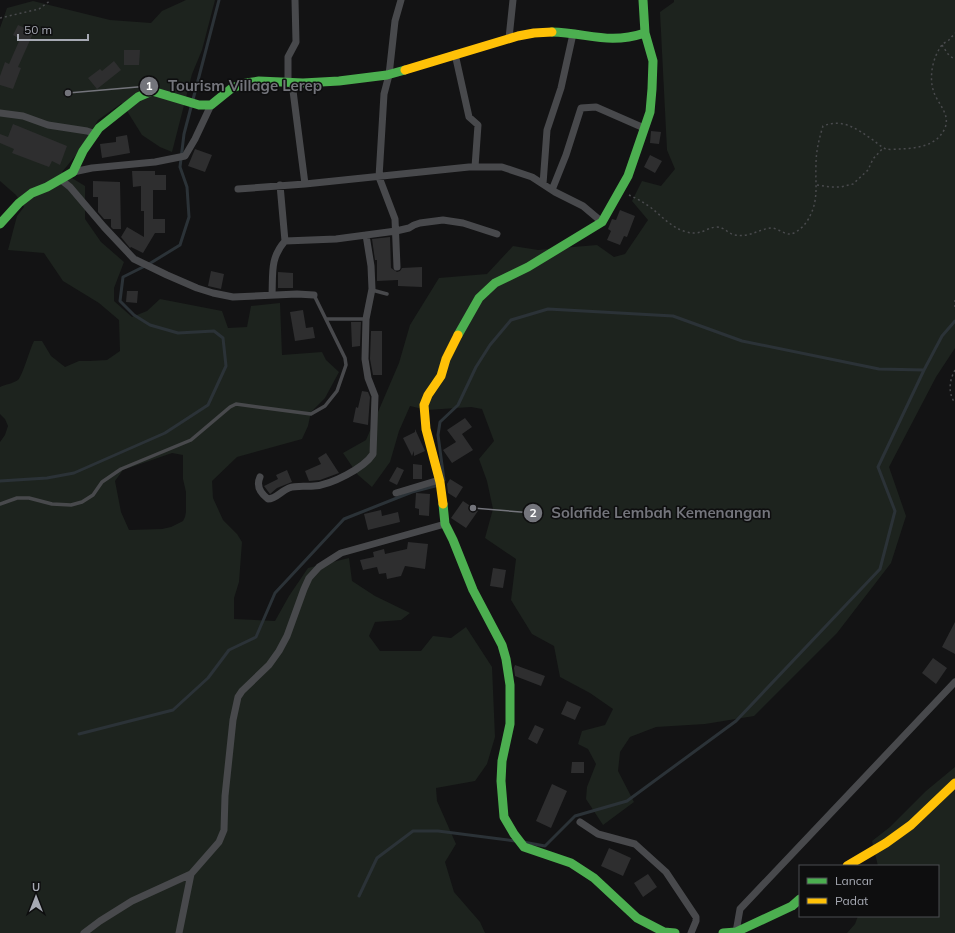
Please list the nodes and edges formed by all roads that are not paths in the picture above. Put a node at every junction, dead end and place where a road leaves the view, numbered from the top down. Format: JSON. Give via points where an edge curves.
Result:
{"nodes":[{"id":1,"x":296,"y":0,"type":"edge"},
{"id":2,"x":401,"y":0,"type":"edge"},
{"id":3,"x":513,"y":0,"type":"edge"},
{"id":4,"x":643,"y":0,"type":"edge"},
{"id":5,"x":645,"y":33,"type":"junction"},
{"id":6,"x":573,"y":34,"type":"junction"},
{"id":7,"x":509,"y":38,"type":"junction"},
{"id":8,"x":455,"y":54,"type":"junction"},
{"id":9,"x":389,"y":75,"type":"junction"},
{"id":10,"x":290,"y":83,"type":"junction"},
{"id":11,"x":211,"y":106,"type":"junction"},
{"id":12,"x":0,"y":113,"type":"edge"},
{"id":13,"x":644,"y":128,"type":"junction"},
{"id":14,"x":96,"y":134,"type":"junction"},
{"id":15,"x":474,"y":167,"type":"junction"},
{"id":16,"x":73,"y":172,"type":"junction"},
{"id":17,"x":379,"y":178,"type":"junction"},
{"id":18,"x":60,"y":179,"type":"junction"},
{"id":19,"x":305,"y":184,"type":"junction"},
{"id":20,"x":543,"y":184,"type":"junction"},
{"id":21,"x":280,"y":185,"type":"junction"},
{"id":22,"x":238,"y":188,"type":"dead end"},
{"id":23,"x":552,"y":190,"type":"junction"},
{"id":24,"x":602,"y":222,"type":"junction"},
{"id":25,"x":0,"y":224,"type":"edge"},
{"id":26,"x":396,"y":231,"type":"junction"},
{"id":27,"x":497,"y":234,"type":"dead end"},
{"id":28,"x":366,"y":235,"type":"junction"},
{"id":29,"x":285,"y":241,"type":"junction"},
{"id":30,"x":397,"y":267,"type":"dead end"},
{"id":31,"x":372,"y":290,"type":"junction"},
{"id":32,"x":387,"y":294,"type":"dead end"},
{"id":33,"x":272,"y":295,"type":"junction"},
{"id":34,"x":314,"y":295,"type":"joint"},
{"id":35,"x":326,"y":319,"type":"junction"},
{"id":36,"x":366,"y":319,"type":"junction"},
{"id":37,"x":260,"y":477,"type":"dead end"},
{"id":38,"x":440,"y":484,"type":"junction"},
{"id":39,"x":396,"y":493,"type":"dead end"},
{"id":40,"x":0,"y":504,"type":"edge"},
{"id":41,"x":445,"y":524,"type":"junction"},
{"id":42,"x":955,"y":682,"type":"edge"},
{"id":43,"x":955,"y":783,"type":"edge"},
{"id":44,"x":580,"y":822,"type":"dead end"},
{"id":45,"x":849,"y":865,"type":"edge"},
{"id":46,"x":191,"y":874,"type":"junction"},
{"id":47,"x":799,"y":901,"type":"edge"},
{"id":48,"x":736,"y":932,"type":"junction"},
{"id":49,"x":84,"y":933,"type":"edge"},
{"id":50,"x":179,"y":933,"type":"edge"},
{"id":51,"x":675,"y":933,"type":"edge"},
{"id":52,"x":691,"y":933,"type":"edge"},
{"id":53,"x":723,"y":933,"type":"edge"}],
"edges":[{"from":1,"to":10,"type":"street","via":[[296,42],[288,57]]},
{"from":2,"to":9,"type":"street","via":[[395,21]]},
{"from":3,"to":7,"type":"street"},
{"from":4,"to":5,"type":"street"},
{"from":5,"to":6,"type":"street","via":[[635,37],[601,40]]},
{"from":5,"to":13,"type":"street","via":[[653,62],[650,112]]},
{"from":6,"to":7,"type":"street","via":[[544,32]]},
{"from":6,"to":20,"type":"street","via":[[561,88],[547,130]]},
{"from":7,"to":8,"type":"street"},
{"from":8,"to":9,"type":"street"},
{"from":8,"to":15,"type":"street","via":[[469,117],[478,125]]},
{"from":9,"to":10,"type":"street","via":[[351,81]]},
{"from":9,"to":17,"type":"street","via":[[384,94]]},
{"from":10,"to":11,"type":"street","via":[[255,81],[239,84]]},
{"from":10,"to":19,"type":"street"},
{"from":11,"to":14,"type":"street","via":[[152,91],[138,97],[99,128]]},
{"from":11,"to":16,"type":"street","via":[[185,156]]},
{"from":12,"to":14,"type":"street"},
{"from":13,"to":23,"type":"street","via":[[596,108],[581,108]]},
{"from":13,"to":24,"type":"street","via":[[628,176]]},
{"from":14,"to":16,"type":"street"},
{"from":15,"to":17,"type":"street"},
{"from":15,"to":20,"type":"street","via":[[502,167],[532,177]]},
{"from":16,"to":18,"type":"street"},
{"from":17,"to":19,"type":"street"},
{"from":17,"to":26,"type":"street","via":[[395,219]]},
{"from":18,"to":25,"type":"street","via":[[32,193]]},
{"from":18,"to":33,"type":"street","via":[[70,186],[104,228],[134,259],[197,288],[214,293],[233,297]]},
{"from":19,"to":21,"type":"street"},
{"from":20,"to":23,"type":"street"},
{"from":21,"to":22,"type":"street"},
{"from":21,"to":29,"type":"street"},
{"from":23,"to":24,"type":"street","via":[[583,206]]},
{"from":24,"to":38,"type":"street","via":[[547,256],[495,283],[479,298],[469,314],[424,405],[426,429]]},
{"from":26,"to":27,"type":"street","via":[[414,224],[443,220],[463,223]]},
{"from":26,"to":28,"type":"street"},
{"from":26,"to":30,"type":"street"},
{"from":28,"to":29,"type":"street"},
{"from":28,"to":31,"type":"street"},
{"from":29,"to":33,"type":"street","via":[[274,260]]},
{"from":31,"to":32,"type":"lane"},
{"from":31,"to":36,"type":"street"},
{"from":33,"to":34,"type":"street"},
{"from":34,"to":35,"type":"lane"},
{"from":35,"to":36,"type":"lane"},
{"from":35,"to":40,"type":"lane","via":[[346,365],[336,391],[324,406],[311,414],[236,404],[191,440],[121,469],[102,482],[92,495],[82,502],[71,505],[52,504],[29,498],[17,498]]},
{"from":36,"to":37,"type":"street","via":[[365,359],[368,378],[375,396],[374,444],[371,458],[351,473],[324,484],[288,488],[271,499],[263,495],[259,489]]},
{"from":38,"to":39,"type":"street"},
{"from":38,"to":41,"type":"street"},
{"from":41,"to":46,"type":"street","via":[[341,553],[319,567],[309,578],[279,651],[238,697],[232,720],[224,830],[219,842]]},
{"from":41,"to":51,"type":"street","via":[[473,590],[502,645],[506,659],[510,685],[510,724],[502,761],[504,817],[524,847],[571,863],[594,878],[637,918],[664,932]]},
{"from":42,"to":48,"type":"street","via":[[740,909]]},
{"from":43,"to":45,"type":"street","via":[[911,825]]},
{"from":44,"to":52,"type":"street","via":[[598,834],[635,844],[666,872],[696,918]]},
{"from":46,"to":49,"type":"street","via":[[132,901]]},
{"from":46,"to":50,"type":"street"},
{"from":47,"to":48,"type":"street"},
{"from":48,"to":53,"type":"street"}]}
